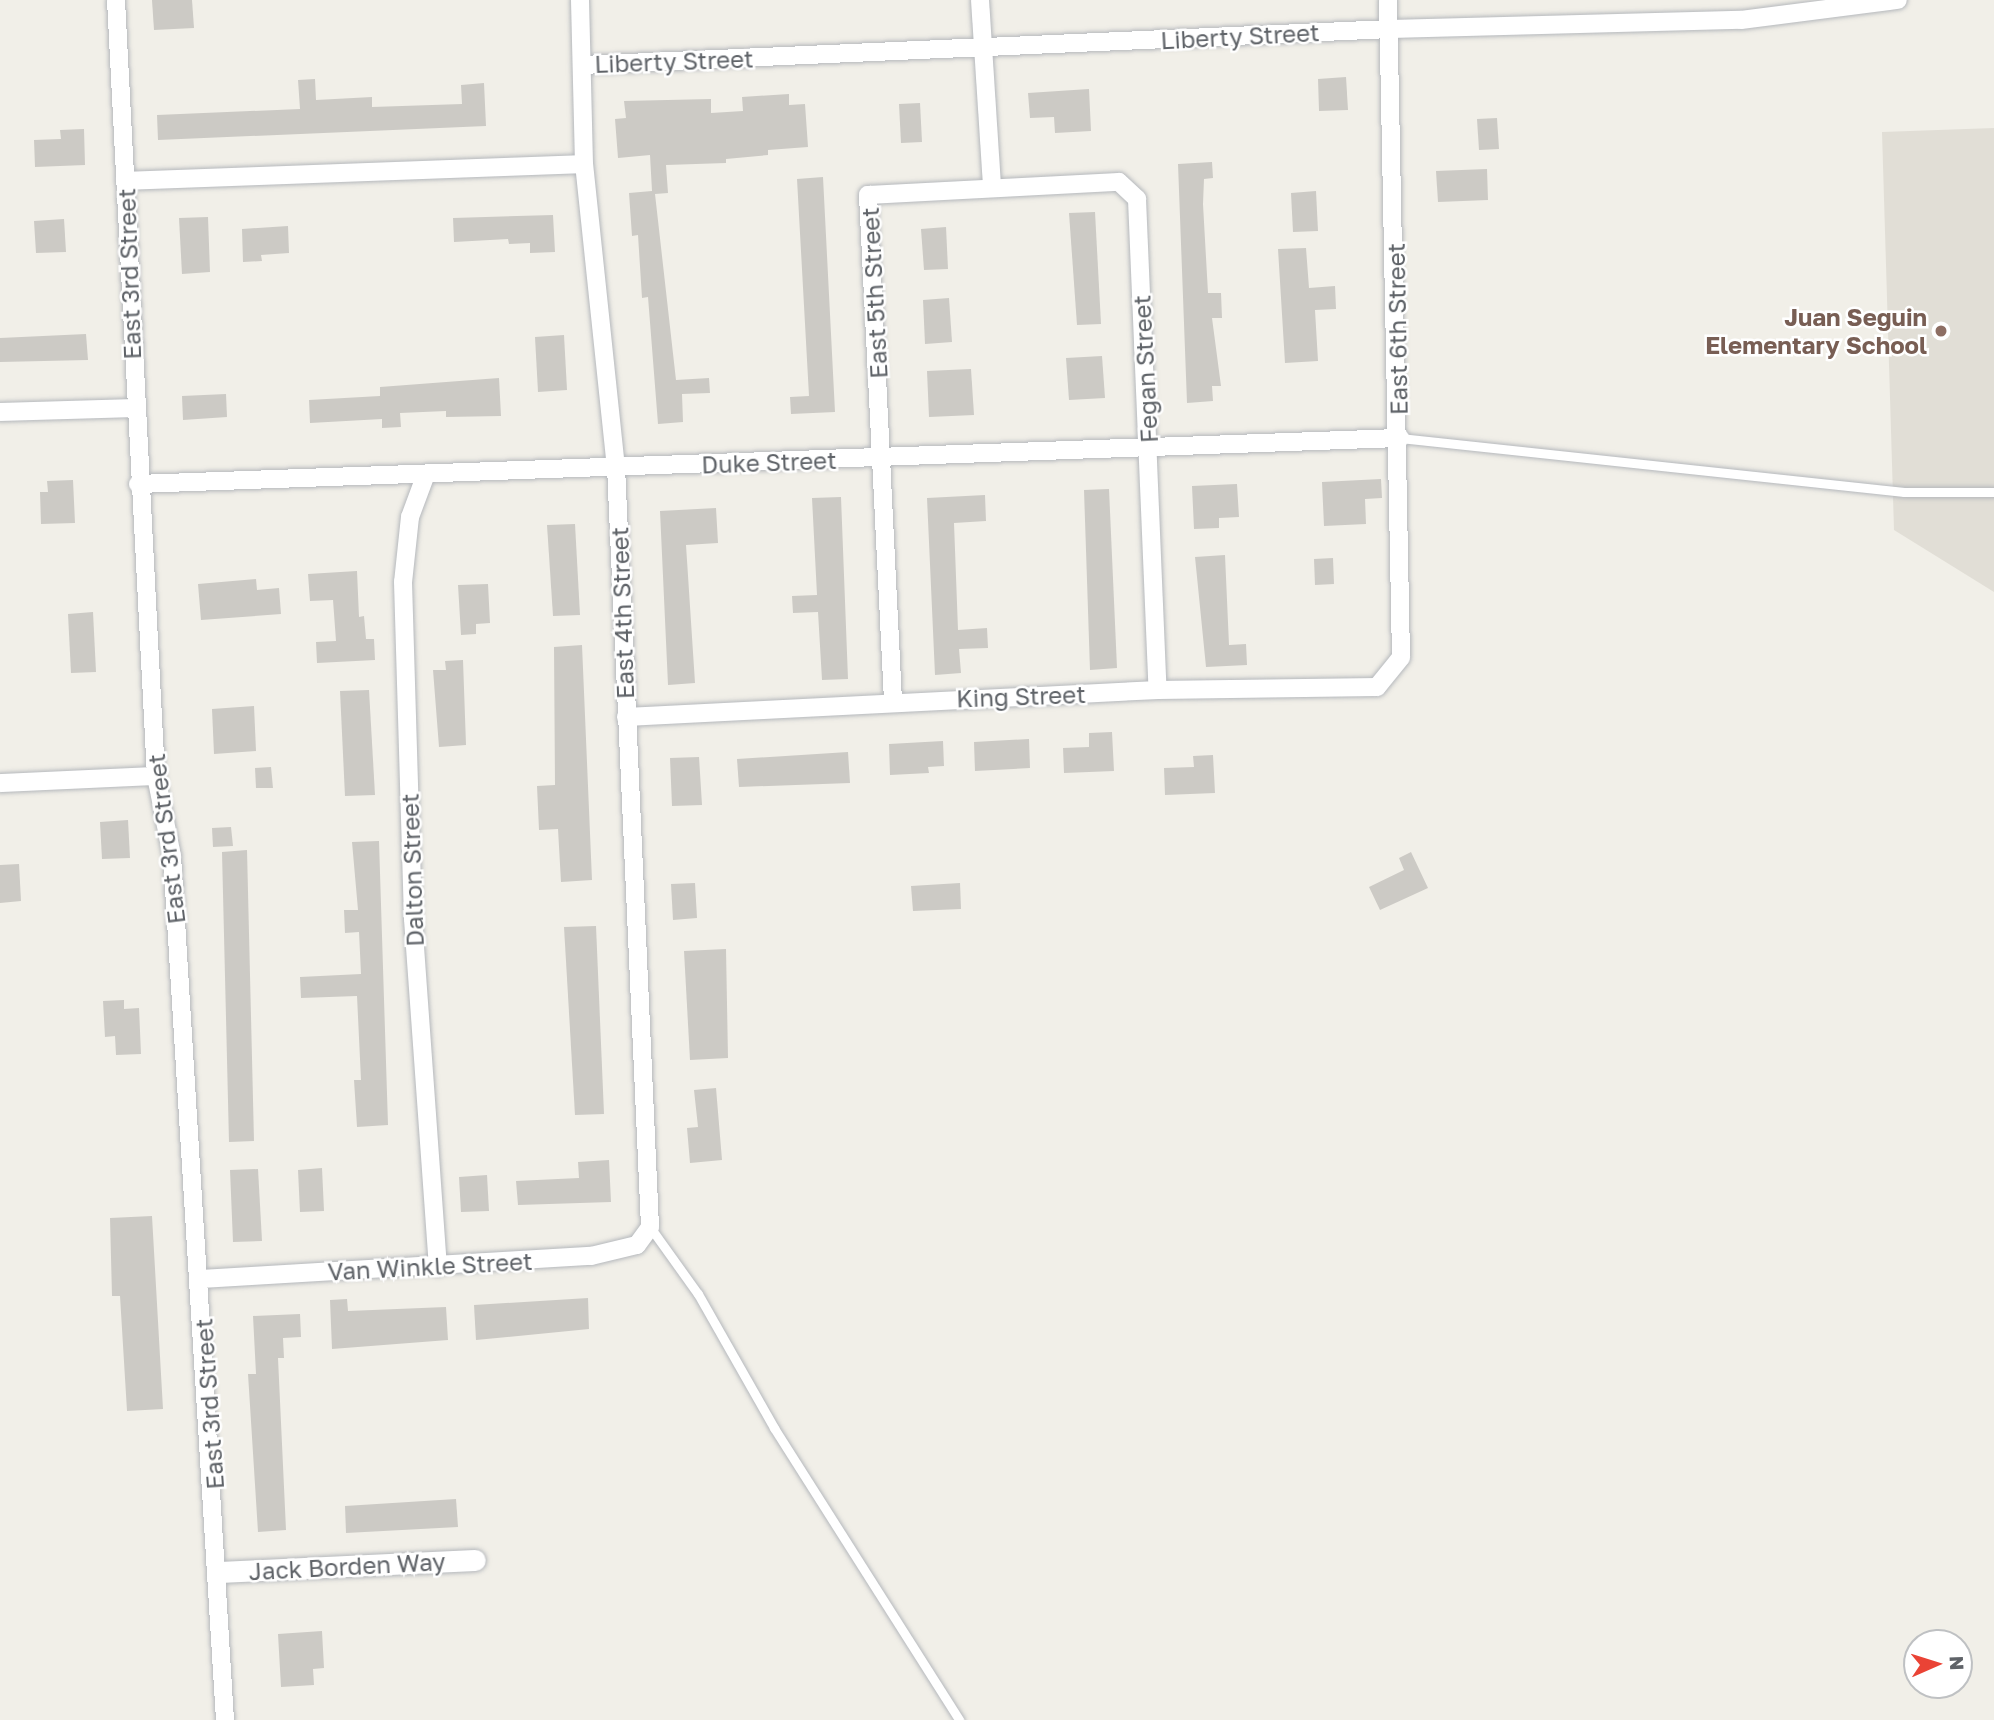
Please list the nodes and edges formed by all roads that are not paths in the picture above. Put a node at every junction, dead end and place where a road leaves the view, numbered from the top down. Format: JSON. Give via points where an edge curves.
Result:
{"nodes":[{"id":1,"x":116,"y":0,"type":"edge"},
{"id":2,"x":580,"y":0,"type":"edge"},
{"id":3,"x":980,"y":0,"type":"edge"},
{"id":4,"x":1388,"y":0,"type":"edge"},
{"id":5,"x":1898,"y":0,"type":"edge"},
{"id":6,"x":1390,"y":29,"type":"junction"},
{"id":7,"x":982,"y":48,"type":"junction"},
{"id":8,"x":582,"y":65,"type":"junction"},
{"id":9,"x":584,"y":164,"type":"junction"},
{"id":10,"x":125,"y":181,"type":"junction"},
{"id":11,"x":992,"y":188,"type":"junction"},
{"id":12,"x":135,"y":408,"type":"junction"},
{"id":13,"x":0,"y":412,"type":"edge"},
{"id":14,"x":1400,"y":438,"type":"junction"},
{"id":15,"x":1149,"y":447,"type":"junction"},
{"id":16,"x":883,"y":458,"type":"junction"},
{"id":17,"x":616,"y":468,"type":"junction"},
{"id":18,"x":426,"y":474,"type":"junction"},
{"id":19,"x":138,"y":484,"type":"junction"},
{"id":20,"x":1994,"y":492,"type":"edge"},
{"id":21,"x":1401,"y":657,"type":"joint"},
{"id":22,"x":1158,"y":690,"type":"junction"},
{"id":23,"x":893,"y":701,"type":"junction"},
{"id":24,"x":626,"y":717,"type":"junction"},
{"id":25,"x":156,"y":776,"type":"junction"},
{"id":26,"x":0,"y":783,"type":"edge"},
{"id":27,"x":650,"y":1227,"type":"junction"},
{"id":28,"x":438,"y":1267,"type":"junction"},
{"id":29,"x":201,"y":1279,"type":"junction"},
{"id":30,"x":475,"y":1560,"type":"dead end"},
{"id":31,"x":219,"y":1572,"type":"junction"},
{"id":32,"x":225,"y":1720,"type":"edge"},
{"id":33,"x":959,"y":1720,"type":"edge"}],
"edges":[{"from":1,"to":10,"type":"street","name":"East 3rd Street"},
{"from":2,"to":8,"type":"street","name":"East 4th Street"},
{"from":3,"to":7,"type":"street"},
{"from":4,"to":6,"type":"street","name":"East 6th Street"},
{"from":5,"to":6,"type":"street","name":"Liberty Street","via":[[1741,20]]},
{"from":6,"to":7,"type":"street","name":"Liberty Street"},
{"from":6,"to":14,"type":"street","name":"East 6th Street"},
{"from":7,"to":8,"type":"street","name":"Liberty Street"},
{"from":7,"to":11,"type":"street"},
{"from":8,"to":9,"type":"street","name":"East 4th Street"},
{"from":9,"to":10,"type":"street"},
{"from":9,"to":17,"type":"street","name":"East 4th Street"},
{"from":10,"to":12,"type":"street","name":"East 3rd Street"},
{"from":11,"to":15,"type":"street","name":"Fegan Street","via":[[1119,182],[1137,199]]},
{"from":11,"to":16,"type":"street","name":"East 5th Street","via":[[869,195]]},
{"from":12,"to":13,"type":"street"},
{"from":12,"to":19,"type":"street","name":"East 3rd Street"},
{"from":14,"to":15,"type":"street","name":"Duke Street"},
{"from":14,"to":20,"type":"lane","via":[[1904,492]]},
{"from":14,"to":21,"type":"street","name":"East 6th Street"},
{"from":15,"to":16,"type":"street","name":"Duke Street"},
{"from":15,"to":22,"type":"street","name":"Fegan Street"},
{"from":16,"to":17,"type":"street","name":"Duke Street"},
{"from":16,"to":23,"type":"street","name":"East 5th Street"},
{"from":17,"to":18,"type":"street","name":"Duke Street"},
{"from":17,"to":24,"type":"street","name":"East 4th Street"},
{"from":18,"to":19,"type":"street","name":"Duke Street"},
{"from":18,"to":28,"type":"street","name":"Dalton Street","via":[[410,517],[403,582],[412,919]]},
{"from":19,"to":25,"type":"street","name":"East 3rd Street"},
{"from":21,"to":22,"type":"street","name":"King Street","via":[[1377,687]]},
{"from":22,"to":23,"type":"street","name":"King Street"},
{"from":23,"to":24,"type":"street","name":"King Street"},
{"from":24,"to":27,"type":"street","name":"East 4th Street"},
{"from":25,"to":26,"type":"street"},
{"from":25,"to":29,"type":"street","name":"East 3rd Street","via":[[172,856]]},
{"from":27,"to":28,"type":"street","name":"Van Winkle Street","via":[[637,1245],[591,1256]]},
{"from":27,"to":33,"type":"lane","via":[[698,1294],[768,1417]]},
{"from":28,"to":29,"type":"street","name":"Van Winkle Street"},
{"from":29,"to":31,"type":"street","name":"East 3rd Street"},
{"from":30,"to":31,"type":"street","name":"Jack Borden Way"},
{"from":31,"to":32,"type":"street","name":"East 3rd Street"}]}
